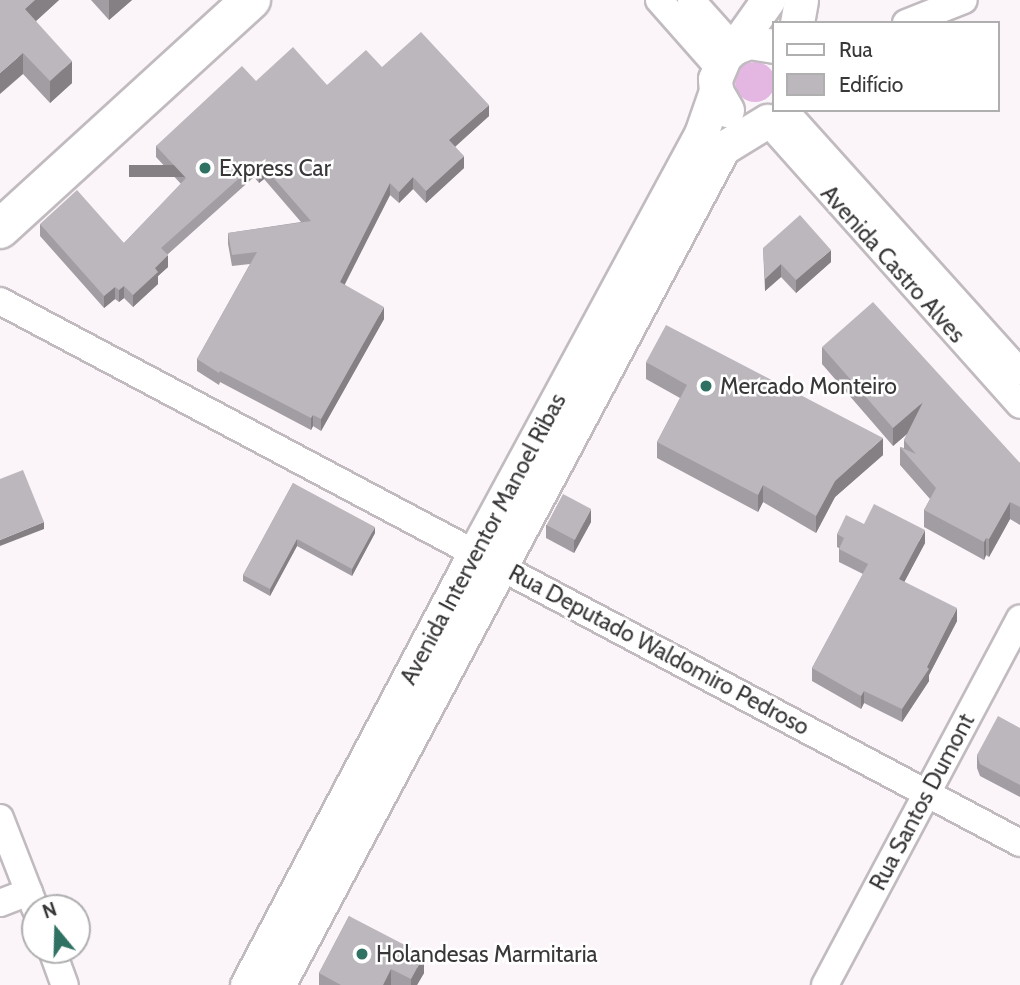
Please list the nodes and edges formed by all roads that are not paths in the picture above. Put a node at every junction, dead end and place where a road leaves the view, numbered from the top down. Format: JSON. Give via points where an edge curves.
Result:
{"nodes":[{"id":1,"x":251,"y":0,"type":"edge"},
{"id":2,"x":659,"y":0,"type":"edge"},
{"id":3,"x":691,"y":0,"type":"edge"},
{"id":4,"x":768,"y":0,"type":"edge"},
{"id":5,"x":801,"y":0,"type":"edge"},
{"id":6,"x":964,"y":0,"type":"edge"},
{"id":7,"x":797,"y":21,"type":"edge"},
{"id":8,"x":911,"y":21,"type":"edge"},
{"id":9,"x":772,"y":46,"type":"edge"},
{"id":10,"x":723,"y":69,"type":"junction"},
{"id":11,"x":779,"y":114,"type":"edge"},
{"id":12,"x":0,"y":229,"type":"edge"},
{"id":13,"x":935,"y":295,"type":"junction"},
{"id":14,"x":0,"y":301,"type":"edge"},
{"id":15,"x":1020,"y":372,"type":"edge"},
{"id":16,"x":1020,"y":405,"type":"edge"},
{"id":17,"x":487,"y":559,"type":"junction"},
{"id":18,"x":1020,"y":619,"type":"edge"},
{"id":19,"x":927,"y":793,"type":"junction"},
{"id":20,"x":0,"y":818,"type":"edge"},
{"id":21,"x":1020,"y":843,"type":"edge"},
{"id":22,"x":30,"y":894,"type":"edge"},
{"id":23,"x":21,"y":901,"type":"edge"},
{"id":24,"x":0,"y":903,"type":"edge"},
{"id":25,"x":57,"y":964,"type":"edge"},
{"id":26,"x":65,"y":985,"type":"edge"},
{"id":27,"x":247,"y":985,"type":"edge"},
{"id":28,"x":278,"y":985,"type":"edge"},
{"id":29,"x":825,"y":985,"type":"edge"}],
"edges":[{"from":1,"to":12,"type":"main road"},
{"from":2,"to":10,"type":"street"},
{"from":3,"to":10,"type":"street"},
{"from":4,"to":10,"type":"street","name":"Avenida Interventor Manoel Ribas"},
{"from":5,"to":7,"type":"street"},
{"from":6,"to":8,"type":"street"},
{"from":9,"to":10,"type":"street","via":[[749,42]]},
{"from":10,"to":11,"type":"street","via":[[723,106],[735,117],[751,122]]},
{"from":10,"to":17,"type":"street","name":"Avenida Interventor Manoel Ribas","via":[[701,134]]},
{"from":11,"to":13,"type":"street","name":"Avenida Castro Alves"},
{"from":11,"to":17,"type":"street","name":"Avenida Interventor Manoel Ribas","via":[[723,148]]},
{"from":13,"to":15,"type":"street","name":"Avenida Castro Alves"},
{"from":13,"to":16,"type":"street","name":"Avenida Castro Alves"},
{"from":14,"to":17,"type":"street","name":"Rua Deputado Waldomiro Pedroso"},
{"from":17,"to":19,"type":"street","name":"Rua Deputado Waldomiro Pedroso"},
{"from":17,"to":27,"type":"street","name":"Avenida Interventor Manoel Ribas"},
{"from":17,"to":28,"type":"street","name":"Avenida Interventor Manoel Ribas"},
{"from":18,"to":19,"type":"street","name":"Rua Santos Dumont"},
{"from":19,"to":21,"type":"street","name":"Rua Deputado Waldomiro Pedroso"},
{"from":19,"to":29,"type":"street","name":"Rua Santos Dumont"},
{"from":20,"to":22,"type":"street"},
{"from":23,"to":24,"type":"street"},
{"from":25,"to":26,"type":"street"}]}
